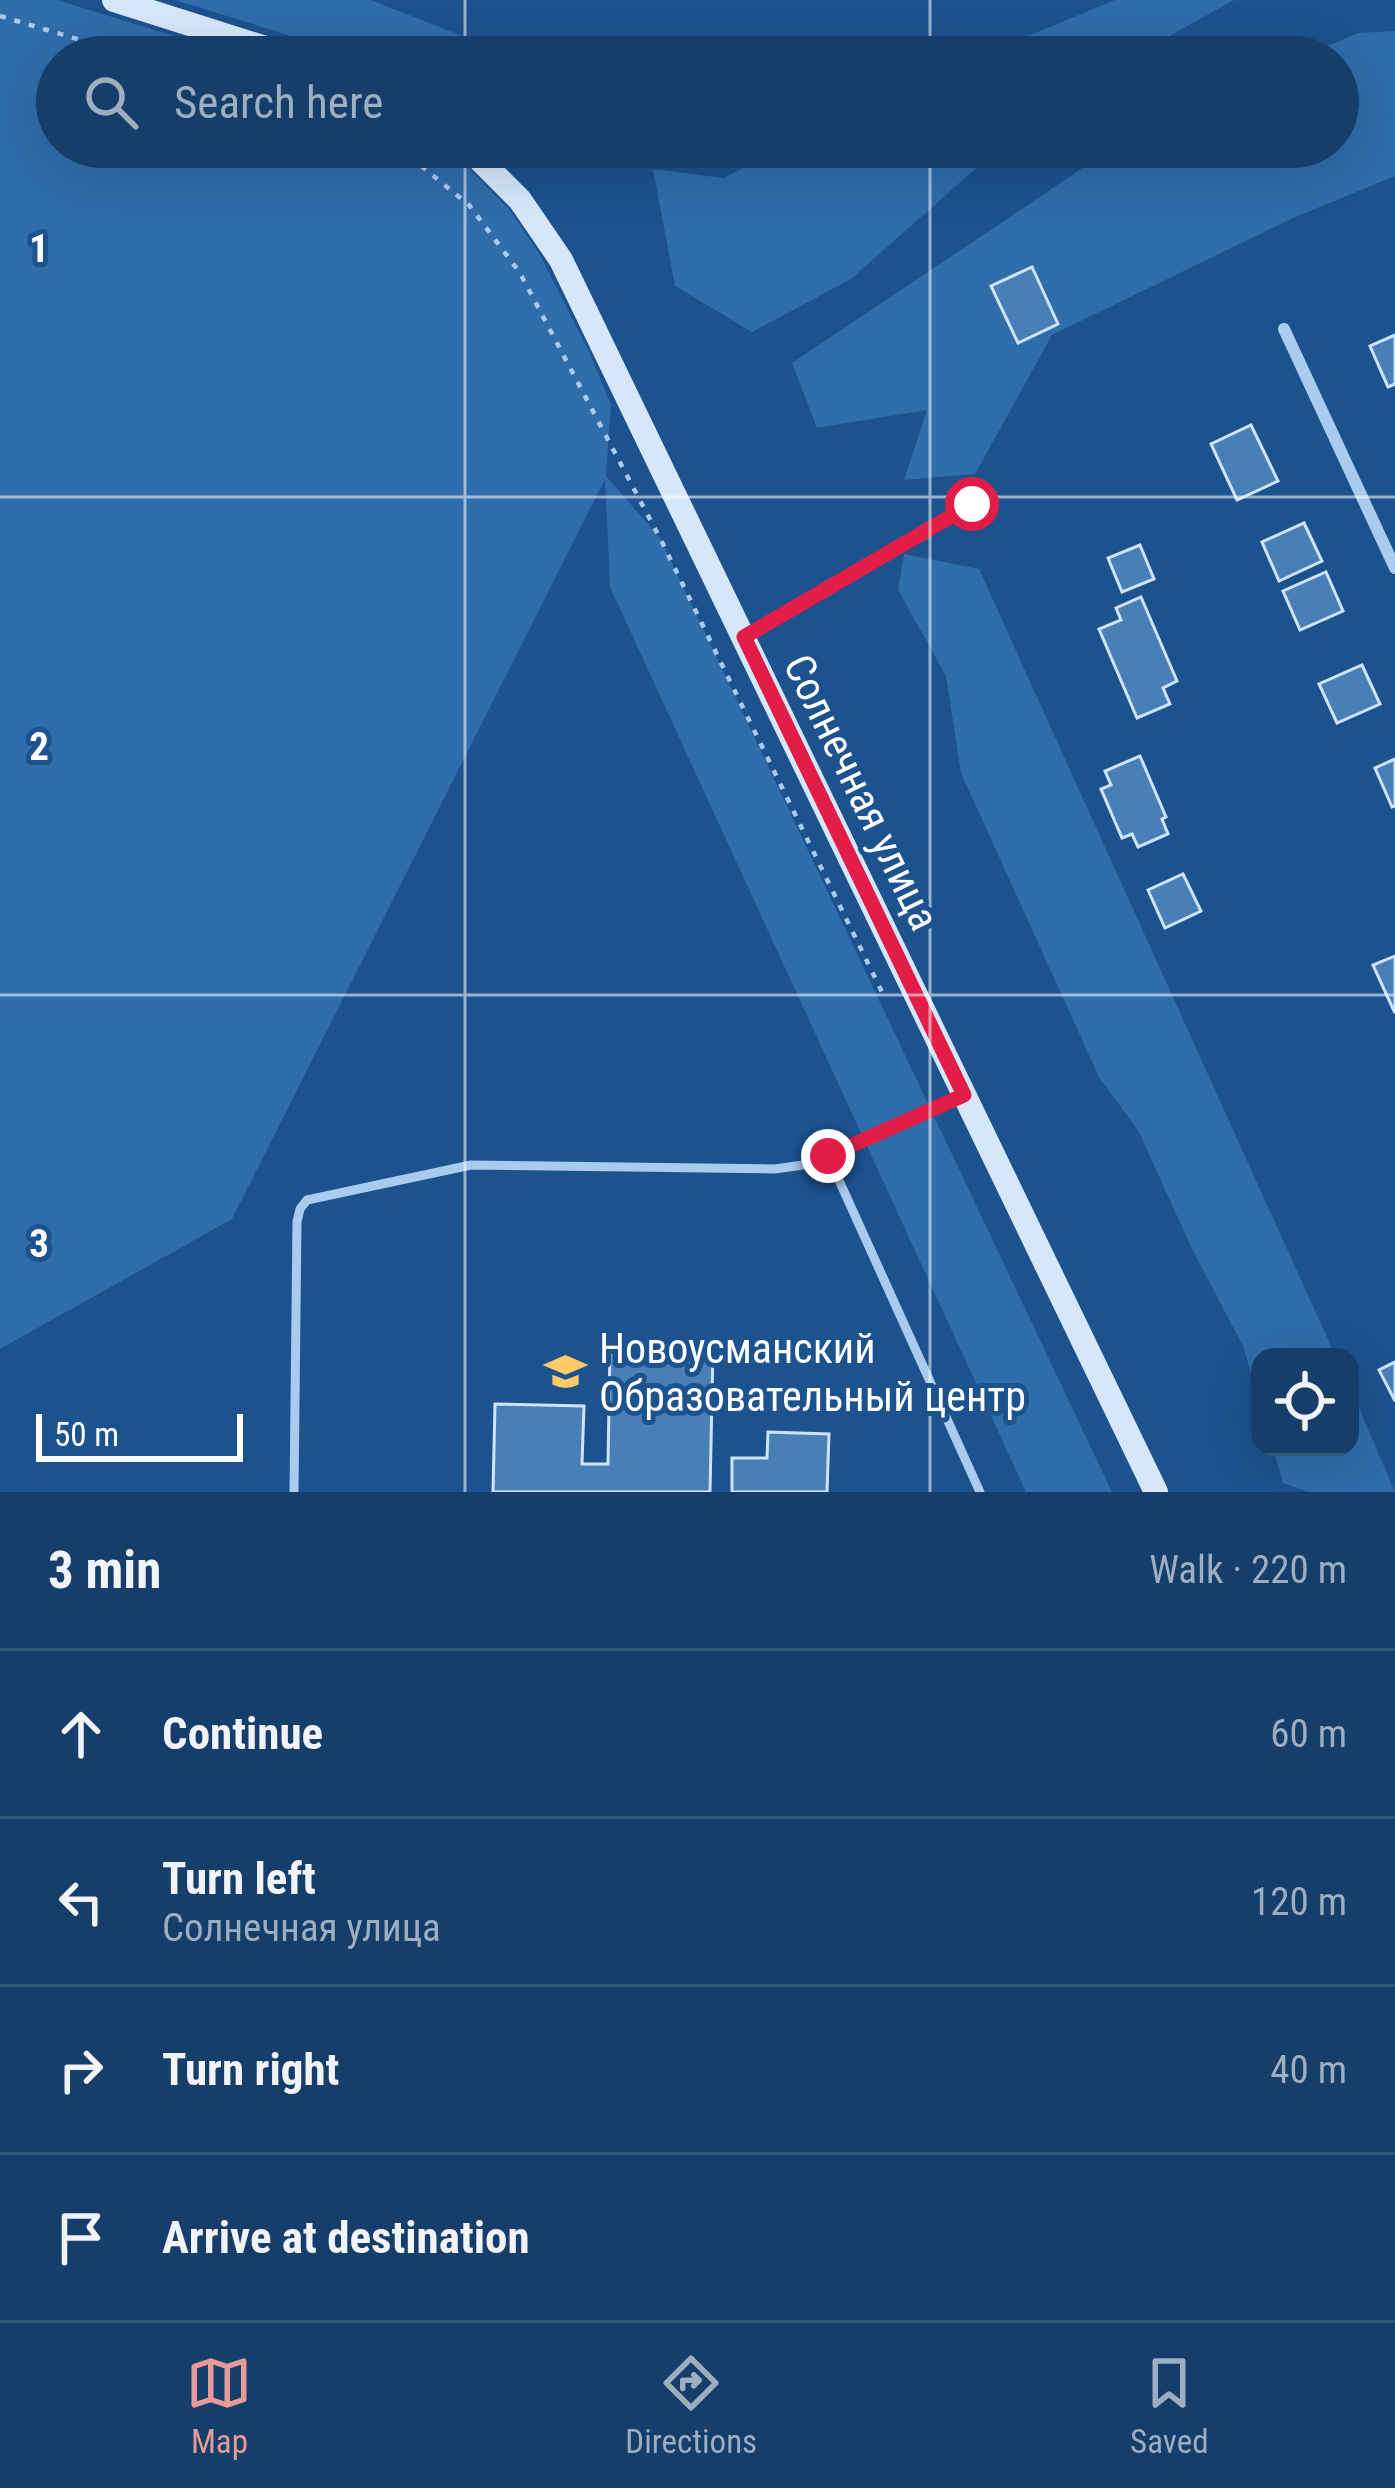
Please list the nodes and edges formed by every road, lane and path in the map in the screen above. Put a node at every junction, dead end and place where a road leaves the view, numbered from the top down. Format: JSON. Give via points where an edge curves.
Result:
{"nodes":[{"id":1,"x":114,"y":0,"type":"edge"},
{"id":2,"x":0,"y":16,"type":"edge"},
{"id":3,"x":67,"y":36,"type":"edge"},
{"id":4,"x":228,"y":36,"type":"edge"},
{"id":5,"x":424,"y":168,"type":"edge"},
{"id":6,"x":488,"y":168,"type":"edge"},
{"id":7,"x":1284,"y":328,"type":"dead end"},
{"id":8,"x":972,"y":504,"type":"dead end"},
{"id":9,"x":1395,"y":568,"type":"edge"},
{"id":10,"x":744,"y":637,"type":"junction"},
{"id":11,"x":888,"y":1002,"type":"dead end"},
{"id":12,"x":964,"y":1095,"type":"junction"},
{"id":13,"x":828,"y":1156,"type":"junction"},
{"id":14,"x":294,"y":1492,"type":"edge"},
{"id":15,"x":980,"y":1492,"type":"edge"},
{"id":16,"x":1156,"y":1492,"type":"edge"}],
"edges":[{"from":1,"to":4,"type":"street"},
{"from":2,"to":3,"type":"path"},
{"from":5,"to":11,"type":"path","via":[[470,205],[520,273]]},
{"from":6,"to":10,"type":"street","name":"Солнечная улица","via":[[561,260]]},
{"from":7,"to":9,"type":"street"},
{"from":8,"to":10,"type":"street"},
{"from":10,"to":12,"type":"street","name":"Солнечная улица"},
{"from":12,"to":13,"type":"lane"},
{"from":12,"to":16,"type":"street","name":"Солнечная улица"},
{"from":13,"to":14,"type":"lane","via":[[775,1168],[471,1165],[308,1200],[297,1222]]},
{"from":13,"to":15,"type":"lane"}]}
